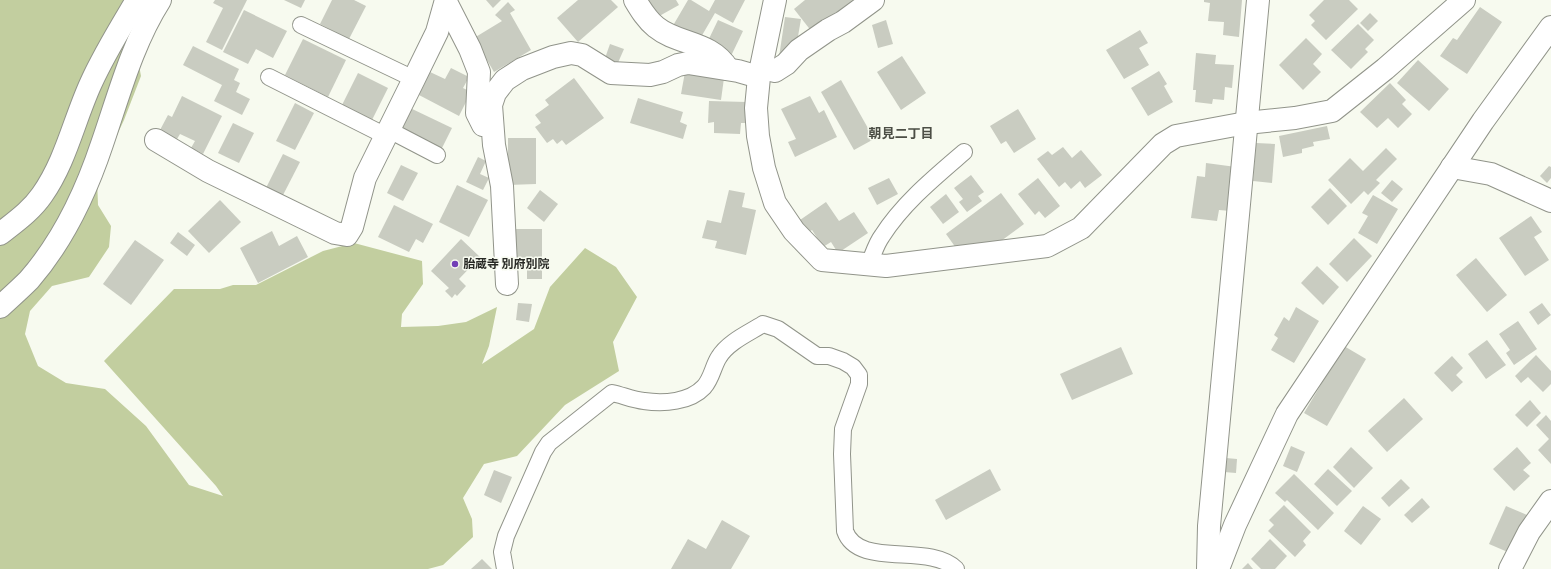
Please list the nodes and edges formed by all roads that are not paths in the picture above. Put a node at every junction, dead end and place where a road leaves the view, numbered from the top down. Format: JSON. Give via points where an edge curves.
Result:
{"nodes":[{"id":1,"x":137,"y":0,"type":"edge"},
{"id":2,"x":160,"y":0,"type":"edge"},
{"id":3,"x":635,"y":0,"type":"edge"},
{"id":4,"x":775,"y":0,"type":"edge"},
{"id":5,"x":873,"y":0,"type":"edge"},
{"id":6,"x":1258,"y":0,"type":"edge"},
{"id":7,"x":1464,"y":0,"type":"edge"},
{"id":8,"x":446,"y":1,"type":"edge"},
{"id":9,"x":301,"y":25,"type":"dead end"},
{"id":10,"x":1551,"y":27,"type":"edge"},
{"id":11,"x":728,"y":69,"type":"junction"},
{"id":12,"x":760,"y":73,"type":"junction"},
{"id":13,"x":269,"y":77,"type":"dead end"},
{"id":14,"x":414,"y":80,"type":"junction"},
{"id":15,"x":1246,"y":123,"type":"junction"},
{"id":16,"x":493,"y":132,"type":"junction"},
{"id":17,"x":387,"y":133,"type":"junction"},
{"id":18,"x":156,"y":140,"type":"dead end"},
{"id":19,"x":964,"y":152,"type":"dead end"},
{"id":20,"x":437,"y":155,"type":"dead end"},
{"id":21,"x":1452,"y":167,"type":"junction"},
{"id":22,"x":1551,"y":201,"type":"edge"},
{"id":23,"x":0,"y":234,"type":"edge"},
{"id":24,"x":869,"y":264,"type":"junction"},
{"id":25,"x":507,"y":284,"type":"dead end"},
{"id":26,"x":0,"y":307,"type":"edge"},
{"id":27,"x":1551,"y":501,"type":"edge"},
{"id":28,"x":505,"y":569,"type":"edge"},
{"id":29,"x":956,"y":569,"type":"edge"},
{"id":30,"x":1208,"y":569,"type":"edge"},
{"id":31,"x":1218,"y":569,"type":"edge"},
{"id":32,"x":1510,"y":569,"type":"edge"}],
"edges":[{"from":1,"to":23,"type":"street","via":[[91,83],[66,148],[42,194],[32,207]]},
{"from":2,"to":26,"type":"street","via":[[132,54],[102,144],[65,230],[28,281]]},
{"from":3,"to":11,"type":"street","via":[[657,28],[711,52],[722,60]]},
{"from":4,"to":12,"type":"street"},
{"from":5,"to":12,"type":"street","via":[[799,50],[786,64],[775,71]]},
{"from":6,"to":15,"type":"street"},
{"from":7,"to":15,"type":"street","via":[[1332,111]]},
{"from":8,"to":14,"type":"street","via":[[437,32]]},
{"from":8,"to":16,"type":"street","via":[[479,72],[477,113],[484,127]]},
{"from":9,"to":14,"type":"lane"},
{"from":10,"to":21,"type":"street"},
{"from":11,"to":12,"type":"street"},
{"from":11,"to":16,"type":"street","via":[[688,63],[650,75],[611,73],[582,55],[571,53],[553,57],[522,69],[505,80],[495,93],[491,105]]},
{"from":12,"to":24,"type":"street","via":[[756,108],[758,136],[764,168],[775,203],[794,231],[822,260]]},
{"from":13,"to":17,"type":"lane"},
{"from":14,"to":17,"type":"street"},
{"from":15,"to":24,"type":"street","via":[[1176,136],[1163,144],[1081,228],[1047,246],[886,266]]},
{"from":15,"to":30,"type":"street","via":[[1209,526]]},
{"from":16,"to":25,"type":"street","via":[[502,186]]},
{"from":17,"to":18,"type":"street","via":[[365,178],[352,227],[346,234],[335,233],[208,171]]},
{"from":17,"to":20,"type":"lane"},
{"from":19,"to":24,"type":"lane","via":[[905,206],[881,236]]},
{"from":21,"to":22,"type":"street","via":[[1491,174]]},
{"from":21,"to":31,"type":"street","via":[[1287,414],[1235,525]]},
{"from":27,"to":32,"type":"street","via":[[1529,532]]},
{"from":28,"to":29,"type":"lane","via":[[502,552],[506,536],[549,443],[612,393],[660,403],[694,395],[711,377],[719,356],[763,324],[778,329],[817,356],[829,356],[843,361],[853,367],[859,375],[859,384],[843,429],[842,442],[845,531],[850,542],[863,551],[941,560]]}]}
